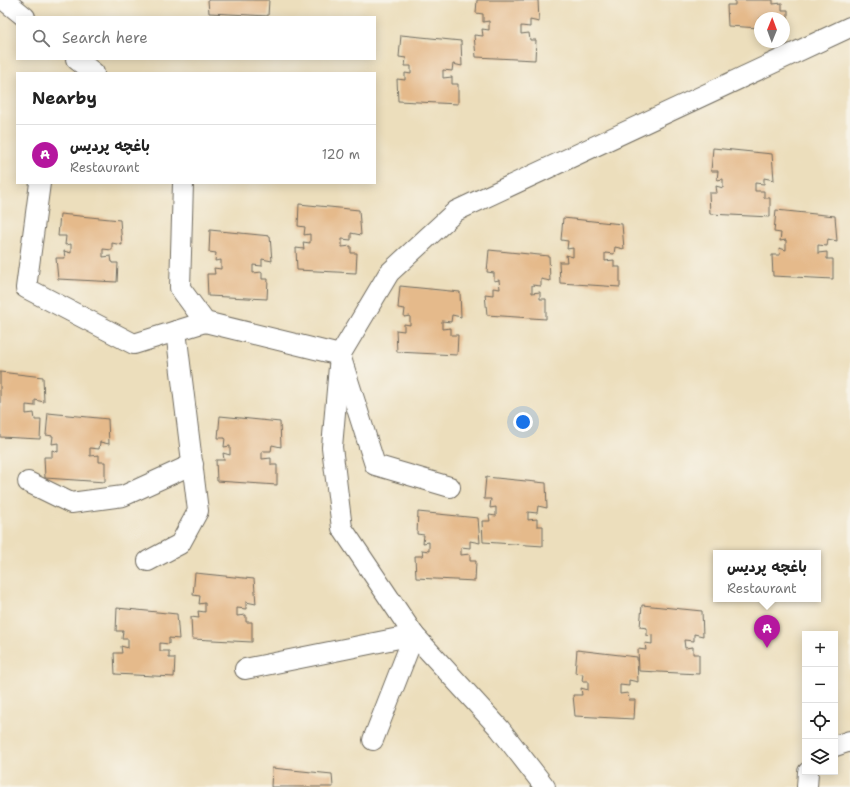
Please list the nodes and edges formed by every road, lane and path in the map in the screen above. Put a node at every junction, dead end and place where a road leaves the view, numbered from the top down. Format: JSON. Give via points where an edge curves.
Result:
{"nodes":[{"id":1,"x":4,"y":0,"type":"edge"},
{"id":2,"x":24,"y":16,"type":"edge"},
{"id":3,"x":850,"y":27,"type":"edge"},
{"id":4,"x":77,"y":60,"type":"edge"},
{"id":5,"x":93,"y":72,"type":"edge"},
{"id":6,"x":40,"y":184,"type":"edge"},
{"id":7,"x":183,"y":184,"type":"edge"},
{"id":8,"x":205,"y":322,"type":"junction"},
{"id":9,"x":176,"y":331,"type":"junction"},
{"id":10,"x":340,"y":355,"type":"junction"},
{"id":11,"x":193,"y":464,"type":"junction"},
{"id":12,"x":28,"y":482,"type":"dead end"},
{"id":13,"x":450,"y":487,"type":"dead end"},
{"id":14,"x":148,"y":561,"type":"dead end"},
{"id":15,"x":414,"y":635,"type":"junction"},
{"id":16,"x":245,"y":668,"type":"dead end"},
{"id":17,"x":373,"y":740,"type":"dead end"},
{"id":18,"x":850,"y":741,"type":"edge"},
{"id":19,"x":838,"y":745,"type":"edge"},
{"id":20,"x":808,"y":775,"type":"edge"},
{"id":21,"x":545,"y":787,"type":"edge"},
{"id":22,"x":807,"y":787,"type":"edge"}],
"edges":[{"from":1,"to":2,"type":"street"},
{"from":3,"to":10,"type":"street","via":[[456,211],[389,273]]},
{"from":4,"to":5,"type":"street"},
{"from":6,"to":9,"type":"street","via":[[26,288],[134,344]]},
{"from":7,"to":8,"type":"street","via":[[180,288]]},
{"from":8,"to":9,"type":"street"},
{"from":8,"to":10,"type":"street"},
{"from":9,"to":11,"type":"street"},
{"from":10,"to":13,"type":"street","via":[[375,465]]},
{"from":10,"to":15,"type":"street","via":[[332,446],[342,528]]},
{"from":11,"to":12,"type":"street","via":[[124,496],[72,503]]},
{"from":11,"to":14,"type":"street","via":[[198,511],[180,544]]},
{"from":15,"to":16,"type":"street"},
{"from":15,"to":17,"type":"street"},
{"from":15,"to":21,"type":"street","via":[[500,729]]},
{"from":18,"to":19,"type":"street"},
{"from":20,"to":22,"type":"street"}]}
